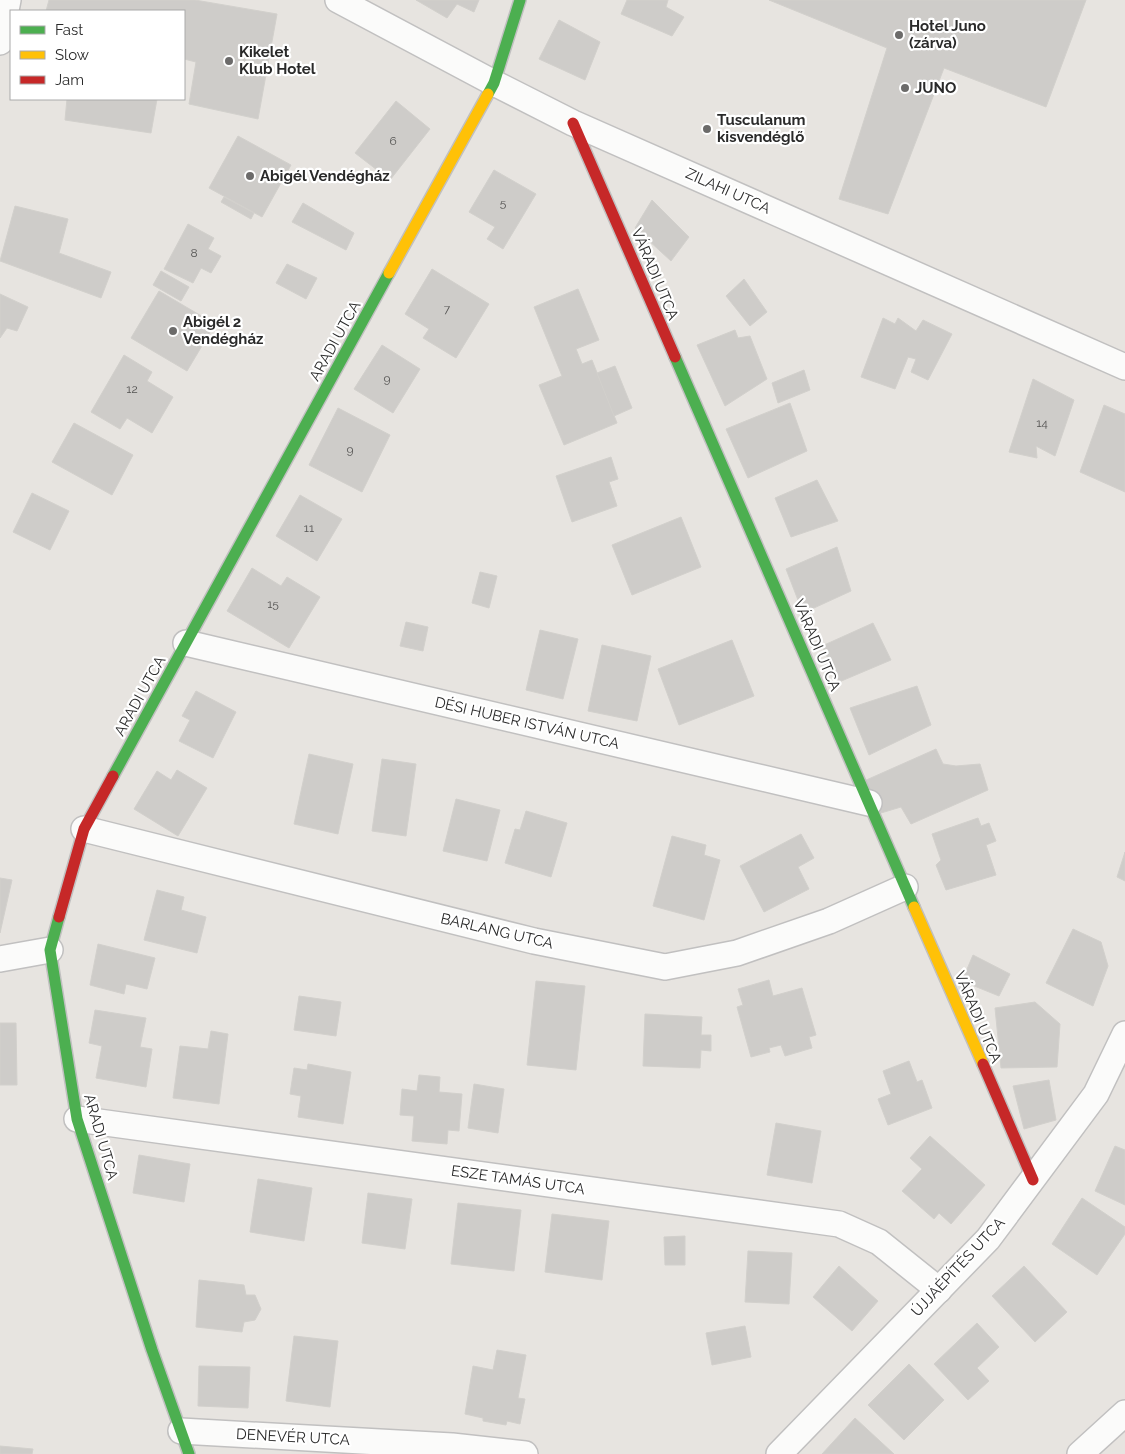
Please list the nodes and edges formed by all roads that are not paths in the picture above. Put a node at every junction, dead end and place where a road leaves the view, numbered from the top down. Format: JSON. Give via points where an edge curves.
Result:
{"nodes":[{"id":1,"x":8,"y":0,"type":"edge"},
{"id":2,"x":338,"y":0,"type":"edge"},
{"id":3,"x":520,"y":0,"type":"edge"},
{"id":4,"x":0,"y":42,"type":"edge"},
{"id":5,"x":494,"y":83,"type":"junction"},
{"id":6,"x":573,"y":123,"type":"junction"},
{"id":7,"x":1125,"y":368,"type":"edge"},
{"id":8,"x":186,"y":643,"type":"junction"},
{"id":9,"x":869,"y":803,"type":"junction"},
{"id":10,"x":84,"y":829,"type":"junction"},
{"id":11,"x":905,"y":887,"type":"junction"},
{"id":12,"x":50,"y":950,"type":"junction"},
{"id":13,"x":0,"y":959,"type":"edge"},
{"id":14,"x":1125,"y":1034,"type":"edge"},
{"id":15,"x":77,"y":1119,"type":"junction"},
{"id":16,"x":1032,"y":1180,"type":"junction"},
{"id":17,"x":939,"y":1290,"type":"junction"},
{"id":18,"x":1125,"y":1413,"type":"edge"},
{"id":19,"x":181,"y":1431,"type":"junction"},
{"id":20,"x":190,"y":1454,"type":"edge"},
{"id":21,"x":525,"y":1454,"type":"edge"},
{"id":22,"x":779,"y":1454,"type":"edge"},
{"id":23,"x":1080,"y":1454,"type":"edge"}],
"edges":[{"from":1,"to":4,"type":"street"},
{"from":2,"to":5,"type":"street","name":"ZILAHI UTCA"},
{"from":3,"to":5,"type":"street","name":"ARADI UTCA"},
{"from":5,"to":6,"type":"street","name":"ZILAHI UTCA"},
{"from":5,"to":8,"type":"street","name":"ARADI UTCA"},
{"from":6,"to":7,"type":"street","name":"ZILAHI UTCA"},
{"from":6,"to":9,"type":"street","name":"VÁRADI UTCA"},
{"from":8,"to":9,"type":"street","name":"DÉSI HUBER ISTVÁN UTCA"},
{"from":8,"to":10,"type":"street","name":"ARADI UTCA"},
{"from":9,"to":11,"type":"street","name":"VÁRADI UTCA"},
{"from":10,"to":11,"type":"street","name":"BARLANG UTCA","via":[[534,941],[665,966],[737,953],[829,920]]},
{"from":10,"to":12,"type":"street","name":"ARADI UTCA"},
{"from":11,"to":16,"type":"street","name":"VÁRADI UTCA"},
{"from":12,"to":13,"type":"street"},
{"from":12,"to":15,"type":"street","name":"ARADI UTCA"},
{"from":14,"to":16,"type":"street","name":"ÚJJÁÉPÍTÉS UTCA","via":[[1096,1094]]},
{"from":15,"to":17,"type":"street","name":"ESZE TAMÁS UTCA","via":[[839,1224],[879,1242]]},
{"from":15,"to":19,"type":"street","name":"ARADI UTCA"},
{"from":16,"to":17,"type":"street","name":"ÚJJÁÉPÍTÉS UTCA","via":[[988,1239]]},
{"from":17,"to":22,"type":"street","name":"ÚJJÁÉPÍTÉS UTCA"},
{"from":18,"to":23,"type":"street"},
{"from":19,"to":20,"type":"street","name":"ARADI UTCA"},
{"from":19,"to":21,"type":"street","name":"DENEVÉR UTCA","via":[[452,1446]]}]}
